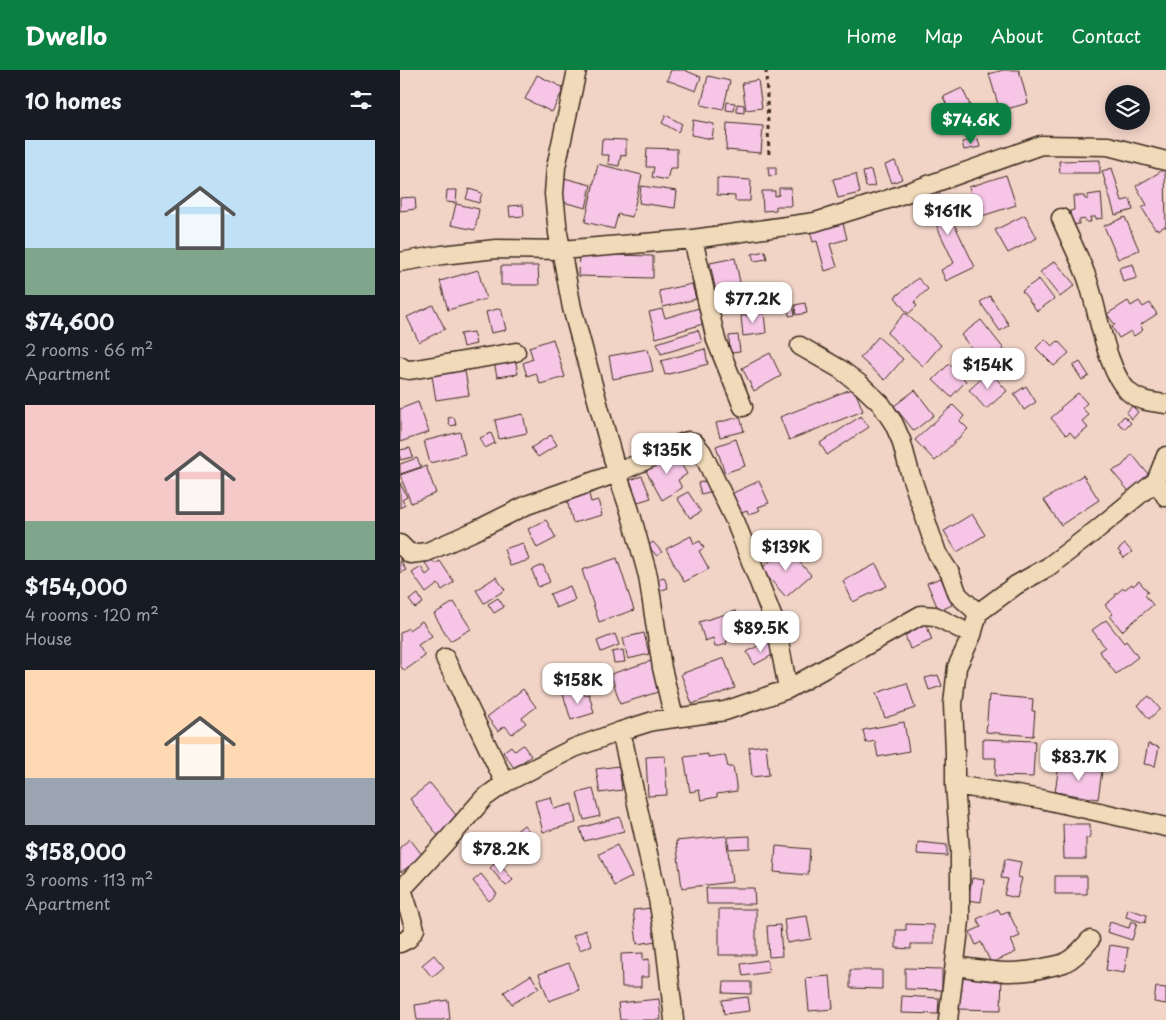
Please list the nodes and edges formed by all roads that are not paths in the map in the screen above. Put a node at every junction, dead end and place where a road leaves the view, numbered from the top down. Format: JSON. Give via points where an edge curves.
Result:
{"nodes":[{"id":1,"x":577,"y":70,"type":"edge"},
{"id":2,"x":1166,"y":161,"type":"edge"},
{"id":3,"x":1061,"y":218,"type":"dead end"},
{"id":4,"x":693,"y":239,"type":"junction"},
{"id":5,"x":561,"y":250,"type":"junction"},
{"id":6,"x":400,"y":262,"type":"edge"},
{"id":7,"x":800,"y":346,"type":"dead end"},
{"id":8,"x":516,"y":352,"type":"dead end"},
{"id":9,"x":400,"y":366,"type":"edge"},
{"id":10,"x":1166,"y":404,"type":"edge"},
{"id":11,"x":743,"y":407,"type":"dead end"},
{"id":12,"x":1166,"y":456,"type":"edge"},
{"id":13,"x":617,"y":473,"type":"junction"},
{"id":14,"x":1156,"y":481,"type":"junction"},
{"id":15,"x":1166,"y":497,"type":"edge"},
{"id":16,"x":400,"y":544,"type":"edge"},
{"id":17,"x":978,"y":613,"type":"junction"},
{"id":18,"x":972,"y":635,"type":"junction"},
{"id":19,"x":445,"y":658,"type":"dead end"},
{"id":20,"x":788,"y":689,"type":"junction"},
{"id":21,"x":674,"y":718,"type":"junction"},
{"id":22,"x":621,"y":731,"type":"junction"},
{"id":23,"x":505,"y":783,"type":"junction"},
{"id":24,"x":955,"y":785,"type":"junction"},
{"id":25,"x":1166,"y":827,"type":"edge"},
{"id":26,"x":401,"y":888,"type":"edge"},
{"id":27,"x":1090,"y":940,"type":"dead end"},
{"id":28,"x":400,"y":943,"type":"edge"},
{"id":29,"x":955,"y":966,"type":"junction"},
{"id":30,"x":674,"y":1020,"type":"edge"},
{"id":31,"x":948,"y":1020,"type":"edge"}],
"edges":[{"from":1,"to":5,"type":"street","via":[[556,167],[554,194]]},
{"from":2,"to":4,"type":"street","via":[[1108,146],[1041,145],[815,222]]},
{"from":3,"to":10,"type":"street","via":[[1088,278],[1118,380],[1143,401]]},
{"from":4,"to":5,"type":"street"},
{"from":4,"to":11,"type":"street","via":[[716,340]]},
{"from":5,"to":6,"type":"street","via":[[496,249]]},
{"from":5,"to":13,"type":"street","via":[[572,308]]},
{"from":7,"to":17,"type":"street","via":[[840,369],[885,410],[901,440],[937,553],[950,573],[958,596]]},
{"from":8,"to":9,"type":"street","via":[[410,370]]},
{"from":12,"to":14,"type":"street"},
{"from":13,"to":16,"type":"street","via":[[527,505],[427,552],[410,554]]},
{"from":13,"to":20,"type":"street","via":[[688,441],[694,442],[702,452],[736,523],[776,626]]},
{"from":13,"to":21,"type":"street","via":[[648,576],[662,668]]},
{"from":14,"to":15,"type":"street"},
{"from":14,"to":17,"type":"street","via":[[1048,567],[1016,585]]},
{"from":17,"to":18,"type":"street"},
{"from":18,"to":20,"type":"street","via":[[935,616],[921,615]]},
{"from":18,"to":24,"type":"street","via":[[956,667],[952,704]]},
{"from":19,"to":23,"type":"street"},
{"from":20,"to":21,"type":"street","via":[[725,711]]},
{"from":21,"to":22,"type":"street"},
{"from":22,"to":23,"type":"street","via":[[574,748]]},
{"from":22,"to":30,"type":"street","via":[[658,898]]},
{"from":23,"to":26,"type":"street","via":[[484,798]]},
{"from":24,"to":25,"type":"street","via":[[1041,799]]},
{"from":24,"to":29,"type":"street","via":[[960,850],[960,921]]},
{"from":26,"to":28,"type":"street","via":[[416,930]]},
{"from":27,"to":29,"type":"street","via":[[1063,964],[1038,970],[998,972]]},
{"from":29,"to":31,"type":"street"}]}
